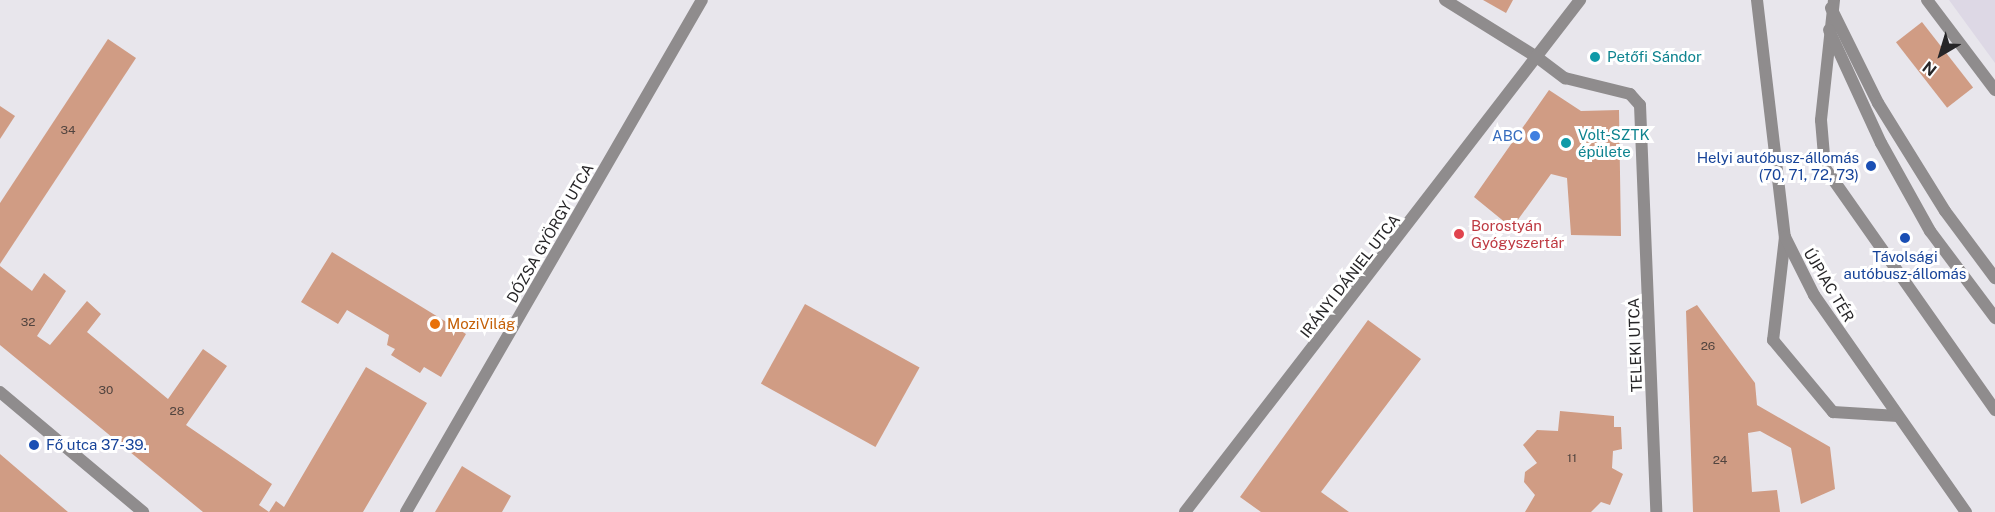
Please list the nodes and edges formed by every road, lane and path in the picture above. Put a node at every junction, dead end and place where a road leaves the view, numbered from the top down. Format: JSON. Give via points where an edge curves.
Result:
{"nodes":[{"id":1,"x":702,"y":0,"type":"edge"},
{"id":2,"x":1444,"y":0,"type":"edge"},
{"id":3,"x":1580,"y":0,"type":"edge"},
{"id":4,"x":1757,"y":0,"type":"edge"},
{"id":5,"x":1927,"y":0,"type":"edge"},
{"id":6,"x":1832,"y":3,"type":"edge"},
{"id":7,"x":1828,"y":29,"type":"junction"},
{"id":8,"x":1538,"y":58,"type":"junction"},
{"id":9,"x":1995,"y":90,"type":"edge"},
{"id":10,"x":1785,"y":237,"type":"junction"},
{"id":11,"x":1995,"y":278,"type":"edge"},
{"id":12,"x":1995,"y":318,"type":"edge"},
{"id":13,"x":0,"y":392,"type":"edge"},
{"id":14,"x":1995,"y":410,"type":"edge"},
{"id":15,"x":1898,"y":416,"type":"junction"},
{"id":16,"x":143,"y":512,"type":"edge"},
{"id":17,"x":406,"y":512,"type":"edge"},
{"id":18,"x":1185,"y":512,"type":"edge"},
{"id":19,"x":1656,"y":512,"type":"edge"},
{"id":20,"x":1966,"y":512,"type":"edge"}],
"edges":[{"from":1,"to":17,"type":"street","name":"DÓZSA GYÖRGY UTCA"},
{"from":2,"to":8,"type":"street"},
{"from":3,"to":8,"type":"street","name":"IRÁNYI DÁNIEL UTCA"},
{"from":4,"to":10,"type":"street","name":"ÚJPIAC TÉR"},
{"from":5,"to":9,"type":"street"},
{"from":6,"to":7,"type":"street"},
{"from":6,"to":11,"type":"street","via":[[1878,103],[1945,211]]},
{"from":7,"to":12,"type":"street","via":[[1881,143],[1930,231]]},
{"from":7,"to":14,"type":"street","via":[[1821,120],[1825,168],[1844,202]]},
{"from":8,"to":18,"type":"street","name":"IRÁNYI DÁNIEL UTCA"},
{"from":8,"to":19,"type":"street","name":"TELEKI UTCA","via":[[1565,78],[1636,99],[1645,176]]},
{"from":10,"to":15,"type":"street","name":"ÚJPIAC TÉR","via":[[1814,295]]},
{"from":10,"to":15,"type":"street","via":[[1773,340],[1833,412]]},
{"from":13,"to":16,"type":"street"},
{"from":15,"to":20,"type":"street","name":"ÚJPIAC TÉR"}]}
